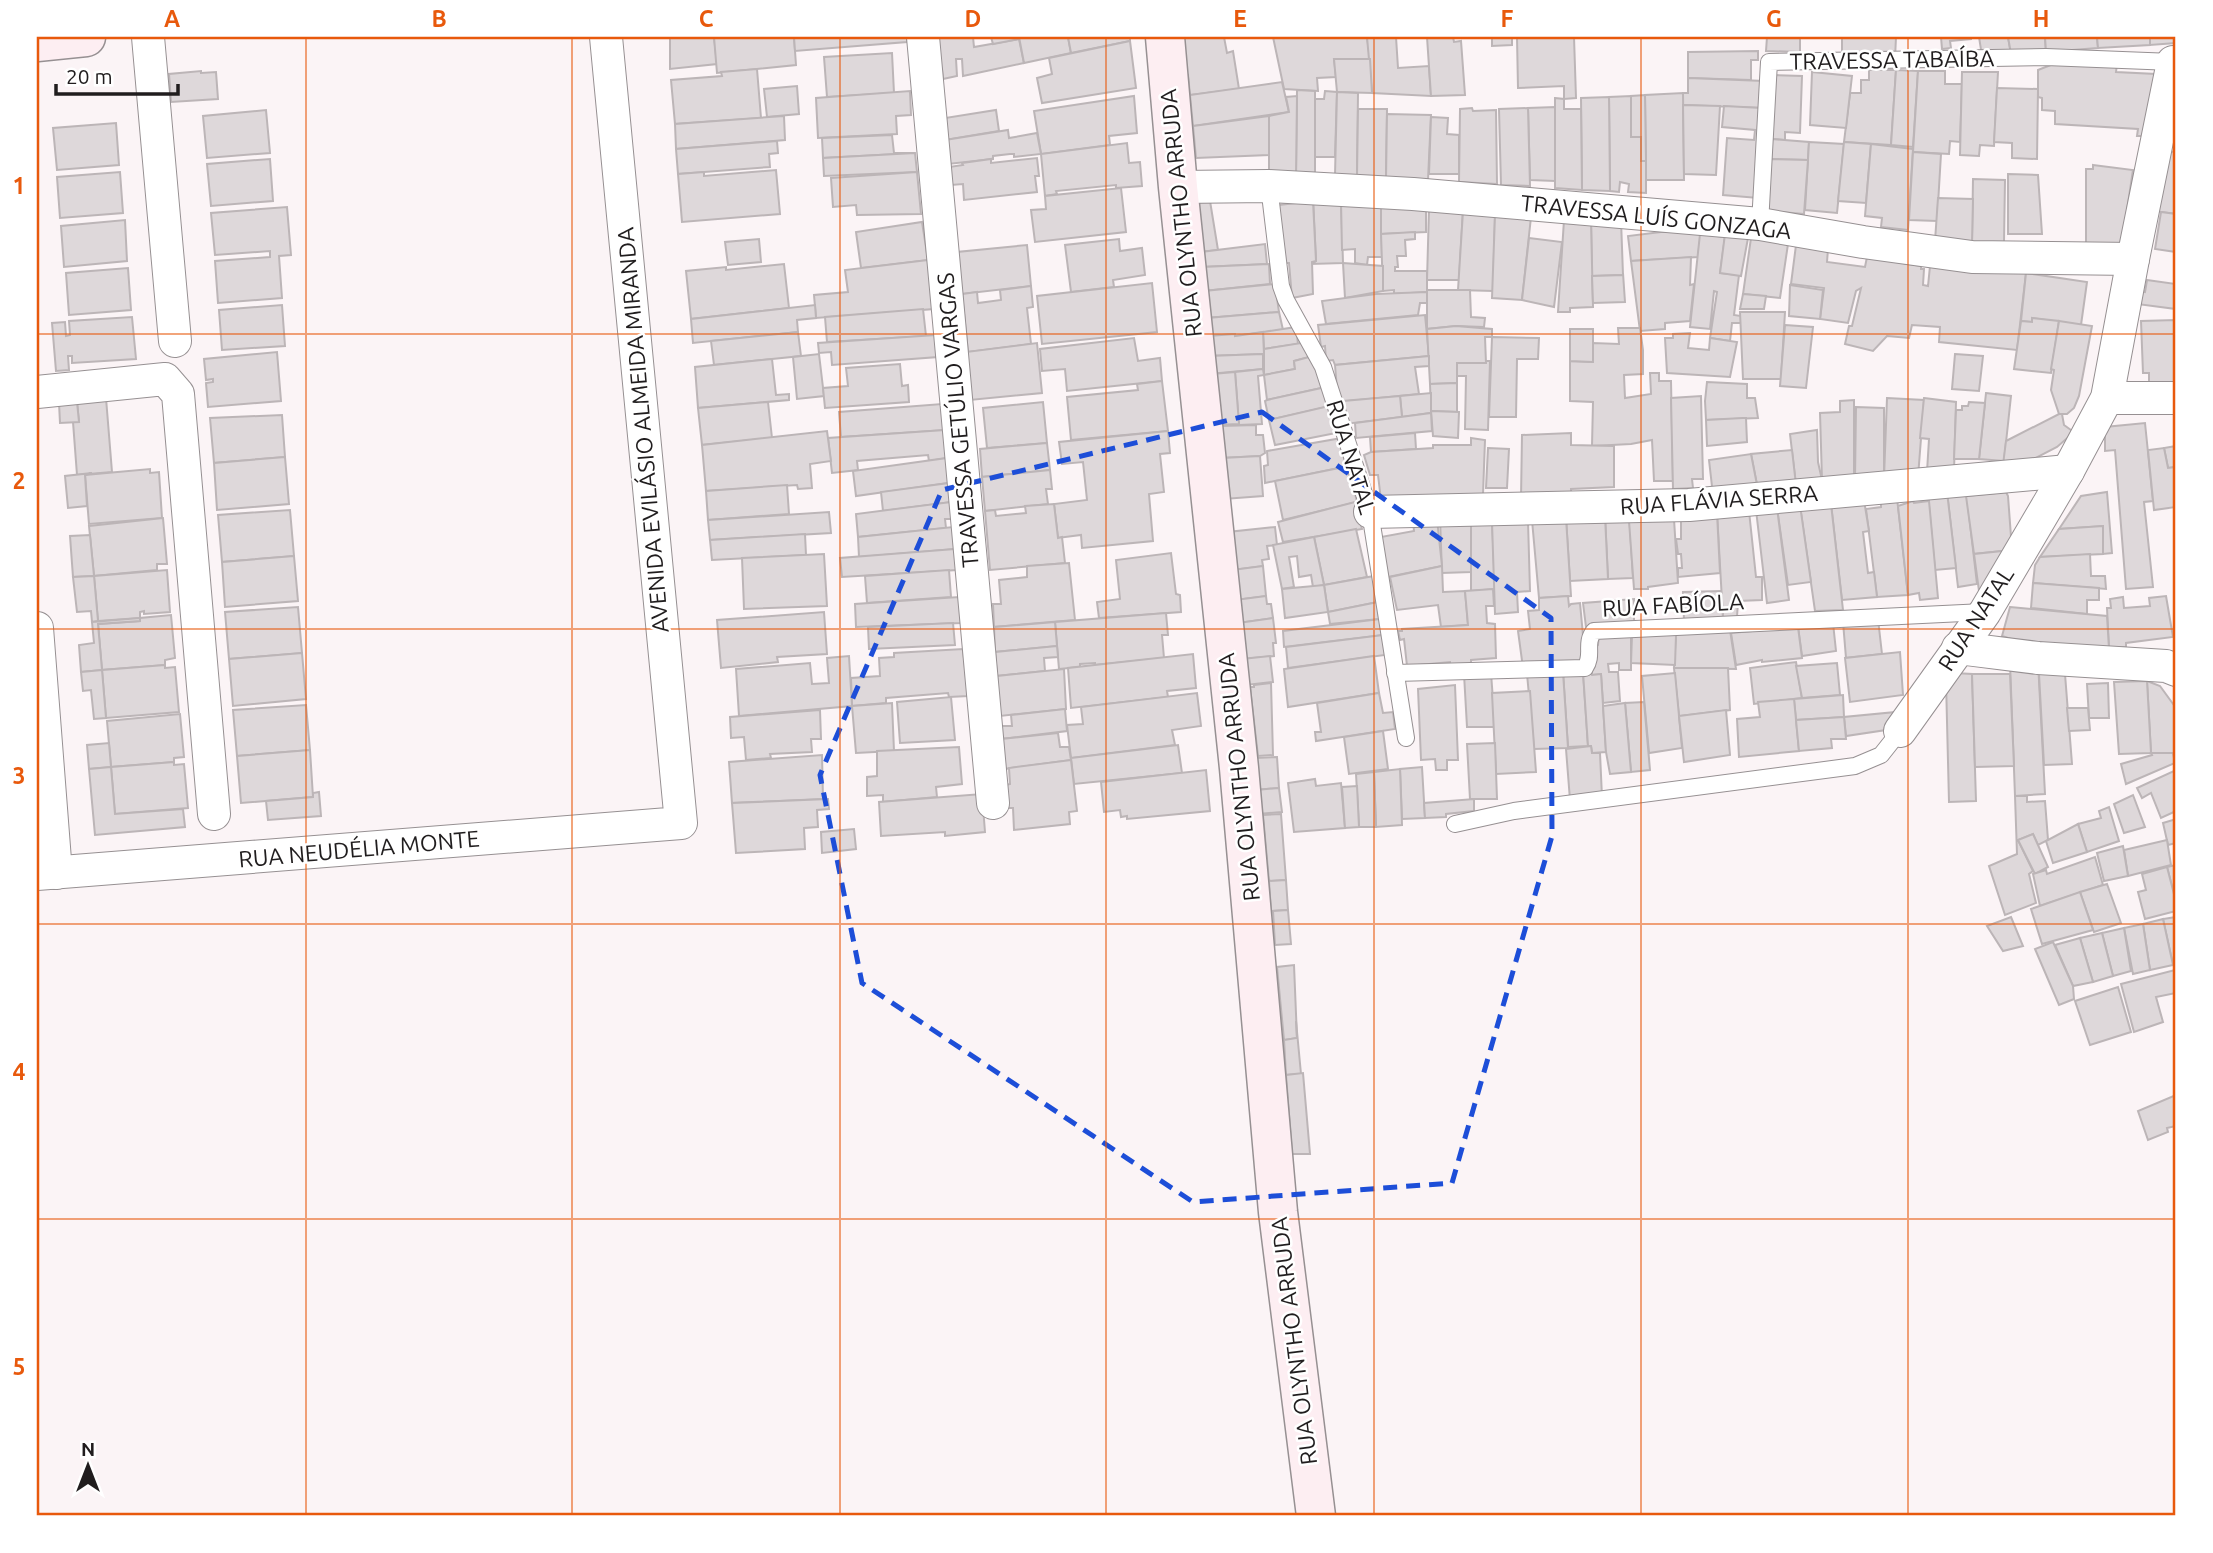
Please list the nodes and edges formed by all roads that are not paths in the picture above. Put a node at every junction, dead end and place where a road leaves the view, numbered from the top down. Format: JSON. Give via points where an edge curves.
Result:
{"nodes":[{"id":1,"x":86,"y":37,"type":"edge"},
{"id":2,"x":148,"y":37,"type":"edge"},
{"id":3,"x":606,"y":37,"type":"edge"},
{"id":4,"x":923,"y":37,"type":"edge"},
{"id":5,"x":1165,"y":37,"type":"edge"},
{"id":6,"x":37,"y":42,"type":"edge"},
{"id":7,"x":2175,"y":62,"type":"edge"},
{"id":8,"x":1269,"y":186,"type":"junction"},
{"id":9,"x":1178,"y":187,"type":"junction"},
{"id":10,"x":1760,"y":223,"type":"junction"},
{"id":11,"x":2133,"y":259,"type":"junction"},
{"id":12,"x":175,"y":341,"type":"dead end"},
{"id":13,"x":37,"y":392,"type":"edge"},
{"id":14,"x":2107,"y":398,"type":"junction"},
{"id":15,"x":2176,"y":398,"type":"edge"},
{"id":16,"x":2068,"y":471,"type":"junction"},
{"id":17,"x":1370,"y":512,"type":"junction"},
{"id":18,"x":1985,"y":612,"type":"junction"},
{"id":19,"x":37,"y":628,"type":"edge"},
{"id":20,"x":1958,"y":648,"type":"junction"},
{"id":21,"x":2176,"y":670,"type":"edge"},
{"id":22,"x":1395,"y":673,"type":"junction"},
{"id":23,"x":1900,"y":731,"type":"joint"},
{"id":24,"x":1406,"y":738,"type":"dead end"},
{"id":25,"x":993,"y":803,"type":"dead end"},
{"id":26,"x":214,"y":814,"type":"dead end"},
{"id":27,"x":681,"y":823,"type":"joint"},
{"id":28,"x":1455,"y":824,"type":"dead end"},
{"id":29,"x":46,"y":874,"type":"edge"},
{"id":30,"x":1316,"y":1516,"type":"edge"}],
"edges":[{"from":1,"to":6,"type":"street"},
{"from":2,"to":12,"type":"street"},
{"from":3,"to":27,"type":"street","name":"AVENIDA EVILÁSIO ALMEIDA MIRANDA"},
{"from":4,"to":25,"type":"street","name":"TRAVESSA GETÚLIO VARGAS"},
{"from":5,"to":9,"type":"street","name":"RUA OLYNTHO ARRUDA"},
{"from":7,"to":10,"type":"lane","name":"TRAVESSA TABAÍBA","via":[[2046,57],[1769,62]]},
{"from":7,"to":11,"type":"street","name":"RUA NATAL"},
{"from":8,"to":9,"type":"street","name":"TRAVESSA LUÍS GONZAGA"},
{"from":8,"to":10,"type":"street","name":"TRAVESSA LUÍS GONZAGA"},
{"from":8,"to":17,"type":"lane","name":"RUA NATAL","via":[[1281,286],[1323,367]]},
{"from":9,"to":30,"type":"street","name":"RUA OLYNTHO ARRUDA","via":[[1239,768],[1278,1212]]},
{"from":10,"to":11,"type":"street","name":"TRAVESSA LUÍS GONZAGA","via":[[1972,257]]},
{"from":11,"to":14,"type":"street","name":"RUA NATAL"},
{"from":13,"to":26,"type":"street","via":[[165,379],[178,394]]},
{"from":14,"to":15,"type":"street"},
{"from":14,"to":16,"type":"street","name":"RUA NATAL"},
{"from":16,"to":17,"type":"street","name":"RUA FLÁVIA SERRA","via":[[1689,505]]},
{"from":16,"to":18,"type":"street","name":"RUA NATAL"},
{"from":17,"to":22,"type":"lane","name":"RUA NATAL"},
{"from":18,"to":20,"type":"street","name":"RUA NATAL"},
{"from":18,"to":22,"type":"lane","name":"RUA FABÍOLA","via":[[1594,631],[1588,640],[1585,668]]},
{"from":19,"to":29,"type":"street"},
{"from":20,"to":21,"type":"street"},
{"from":20,"to":23,"type":"street","name":"RUA NATAL"},
{"from":22,"to":24,"type":"lane","name":"RUA NATAL"},
{"from":23,"to":28,"type":"lane","name":"RUA NATAL","via":[[1881,755],[1855,766],[1514,811]]},
{"from":27,"to":29,"type":"street","name":"RUA NEUDÉLIA MONTE"}]}
